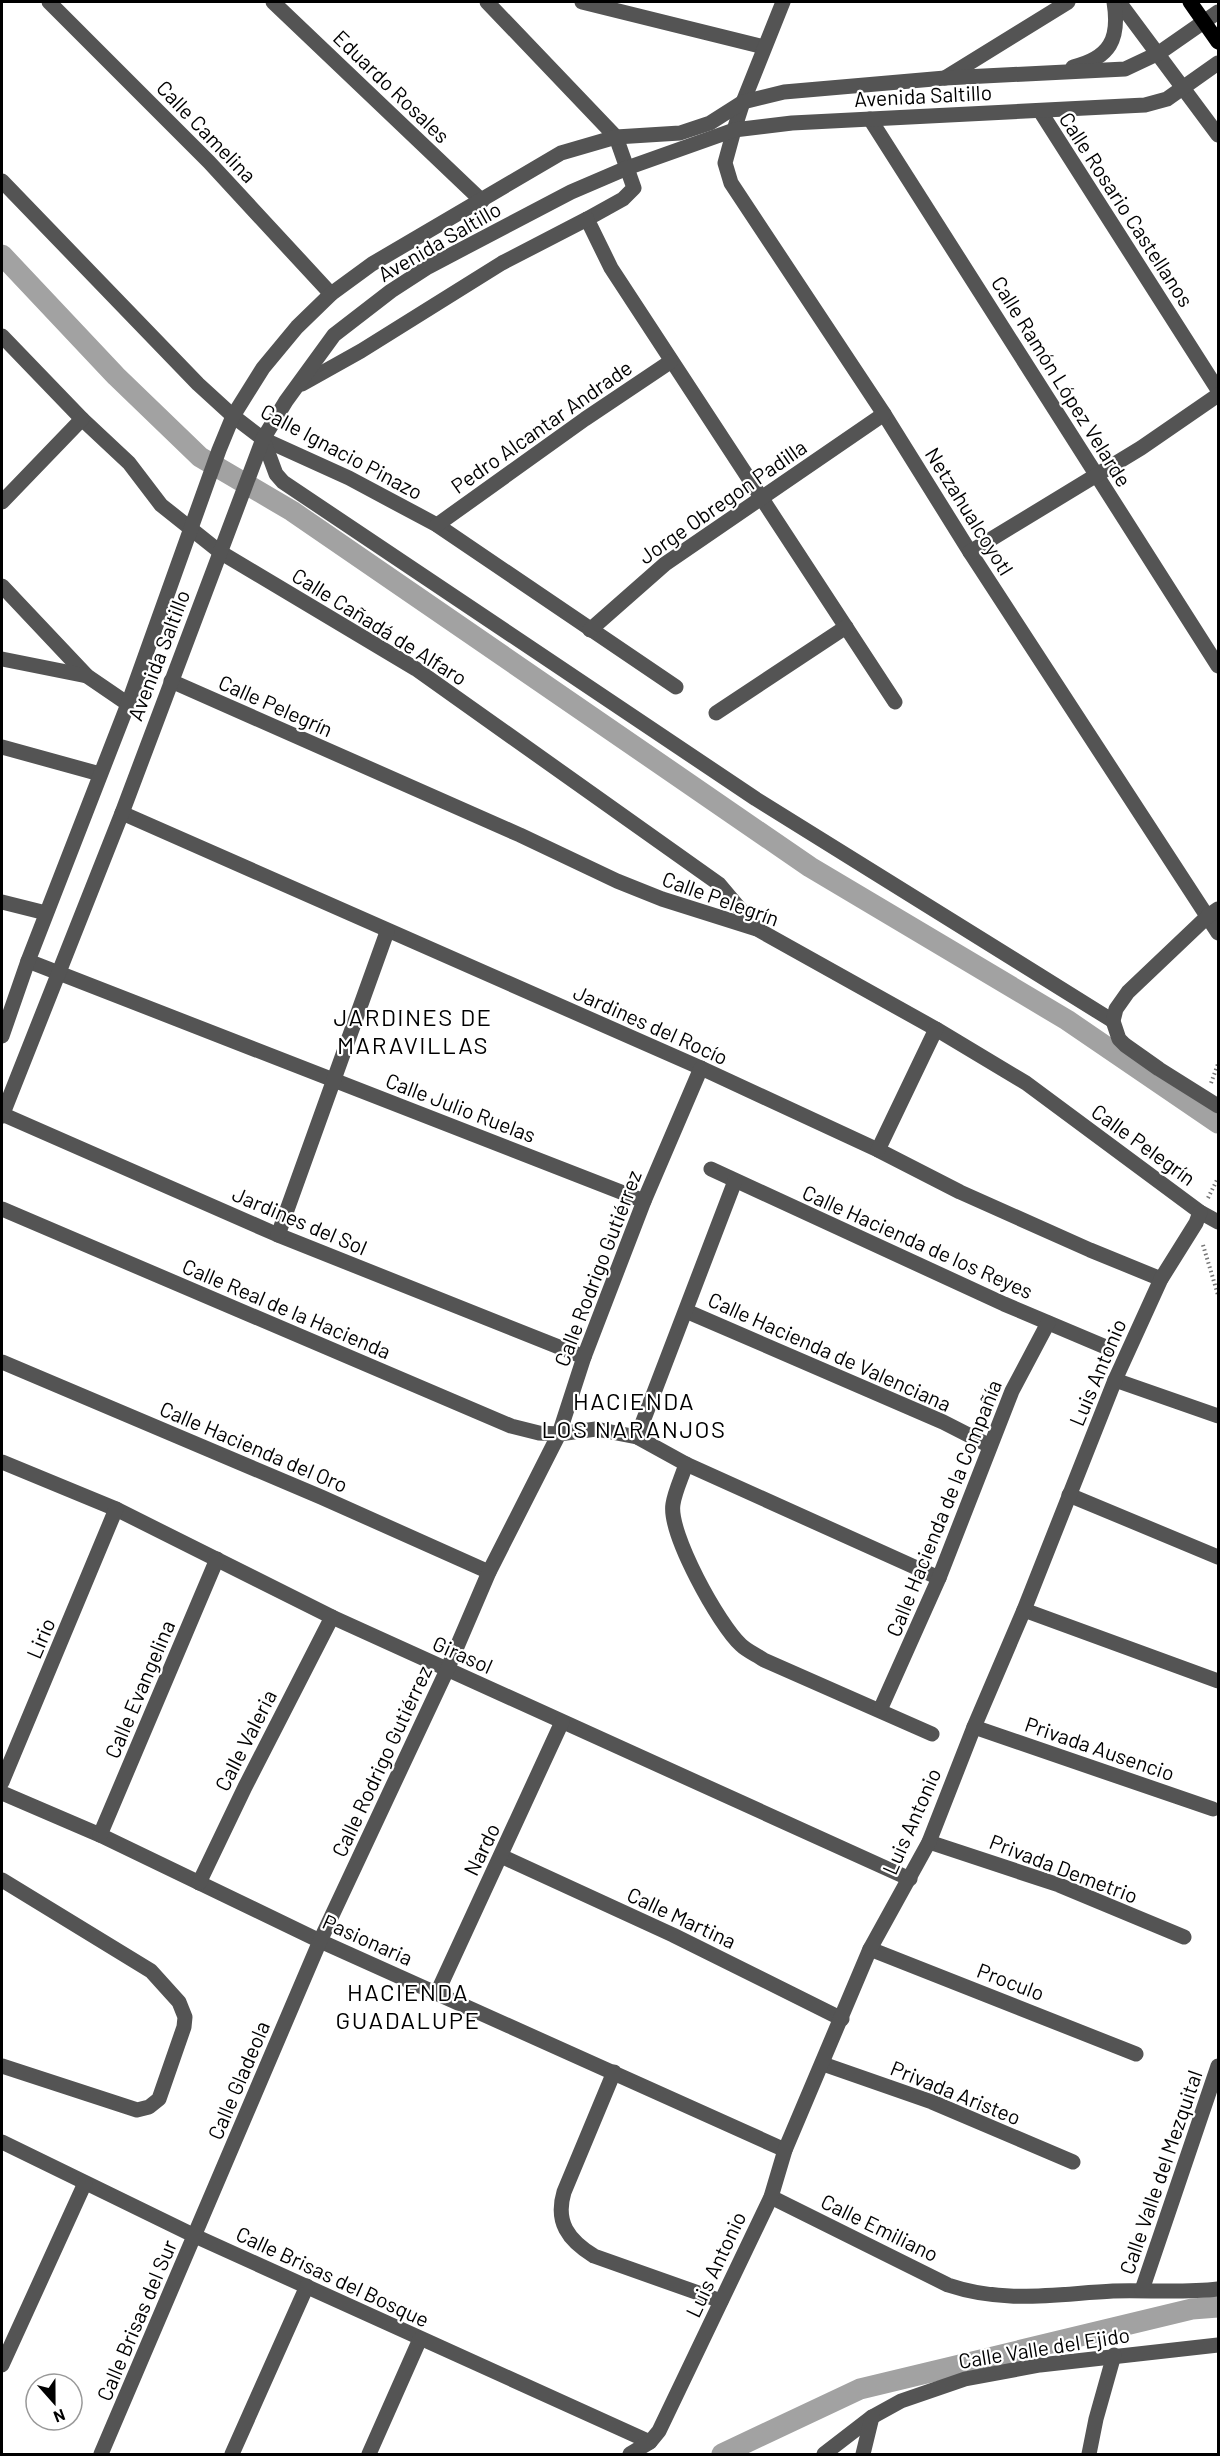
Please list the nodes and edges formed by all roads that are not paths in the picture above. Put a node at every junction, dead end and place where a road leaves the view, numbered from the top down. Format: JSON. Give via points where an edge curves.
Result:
{"nodes":[{"id":1,"x":49,"y":2,"type":"edge"},
{"id":2,"x":273,"y":2,"type":"edge"},
{"id":3,"x":487,"y":2,"type":"edge"},
{"id":4,"x":582,"y":2,"type":"edge"},
{"id":5,"x":783,"y":2,"type":"edge"},
{"id":6,"x":1068,"y":2,"type":"edge"},
{"id":7,"x":1114,"y":2,"type":"edge"},
{"id":8,"x":1119,"y":2,"type":"edge"},
{"id":9,"x":1190,"y":2,"type":"edge"},
{"id":10,"x":1218,"y":12,"type":"edge"},
{"id":11,"x":1218,"y":42,"type":"edge"},
{"id":12,"x":764,"y":47,"type":"junction"},
{"id":13,"x":1159,"y":53,"type":"junction"},
{"id":14,"x":1218,"y":63,"type":"edge"},
{"id":15,"x":1046,"y":74,"type":"junction"},
{"id":16,"x":945,"y":78,"type":"junction"},
{"id":17,"x":1183,"y":88,"type":"junction"},
{"id":18,"x":743,"y":102,"type":"junction"},
{"id":19,"x":1040,"y":111,"type":"junction"},
{"id":20,"x":870,"y":118,"type":"junction"},
{"id":21,"x":734,"y":130,"type":"junction"},
{"id":22,"x":1218,"y":135,"type":"edge"},
{"id":23,"x":616,"y":137,"type":"junction"},
{"id":24,"x":627,"y":168,"type":"junction"},
{"id":25,"x":2,"y":181,"type":"edge"},
{"id":26,"x":482,"y":201,"type":"junction"},
{"id":27,"x":587,"y":219,"type":"junction"},
{"id":28,"x":331,"y":294,"type":"junction"},
{"id":29,"x":2,"y":336,"type":"edge"},
{"id":30,"x":670,"y":362,"type":"junction"},
{"id":31,"x":296,"y":387,"type":"junction"},
{"id":32,"x":1218,"y":390,"type":"edge"},
{"id":33,"x":1218,"y":395,"type":"edge"},
{"id":34,"x":884,"y":414,"type":"junction"},
{"id":35,"x":233,"y":416,"type":"junction"},
{"id":36,"x":82,"y":419,"type":"junction"},
{"id":37,"x":263,"y":439,"type":"junction"},
{"id":38,"x":1096,"y":475,"type":"junction"},
{"id":39,"x":761,"y":498,"type":"junction"},
{"id":40,"x":2,"y":502,"type":"edge"},
{"id":41,"x":437,"y":525,"type":"junction"},
{"id":42,"x":191,"y":529,"type":"junction"},
{"id":43,"x":220,"y":552,"type":"junction"},
{"id":44,"x":970,"y":552,"type":"junction"},
{"id":45,"x":2,"y":586,"type":"edge"},
{"id":46,"x":846,"y":627,"type":"junction"},
{"id":47,"x":590,"y":630,"type":"junction"},
{"id":48,"x":2,"y":659,"type":"edge"},
{"id":49,"x":1218,"y":666,"type":"edge"},
{"id":50,"x":87,"y":676,"type":"junction"},
{"id":51,"x":171,"y":681,"type":"junction"},
{"id":52,"x":676,"y":687,"type":"dead end"},
{"id":53,"x":895,"y":702,"type":"dead end"},
{"id":54,"x":128,"y":704,"type":"junction"},
{"id":55,"x":716,"y":713,"type":"dead end"},
{"id":56,"x":2,"y":747,"type":"edge"},
{"id":57,"x":100,"y":774,"type":"junction"},
{"id":58,"x":122,"y":813,"type":"junction"},
{"id":59,"x":2,"y":902,"type":"edge"},
{"id":60,"x":46,"y":913,"type":"junction"},
{"id":61,"x":1213,"y":913,"type":"edge"},
{"id":62,"x":757,"y":929,"type":"junction"},
{"id":63,"x":387,"y":932,"type":"junction"},
{"id":64,"x":1218,"y":933,"type":"edge"},
{"id":65,"x":28,"y":961,"type":"junction"},
{"id":66,"x":57,"y":971,"type":"junction"},
{"id":67,"x":1113,"y":1022,"type":"junction"},
{"id":68,"x":936,"y":1029,"type":"junction"},
{"id":69,"x":2,"y":1036,"type":"edge"},
{"id":70,"x":701,"y":1068,"type":"junction"},
{"id":71,"x":334,"y":1079,"type":"junction"},
{"id":72,"x":1218,"y":1106,"type":"edge"},
{"id":73,"x":2,"y":1115,"type":"edge"},
{"id":74,"x":878,"y":1150,"type":"junction"},
{"id":75,"x":711,"y":1169,"type":"dead end"},
{"id":76,"x":735,"y":1181,"type":"junction"},
{"id":77,"x":644,"y":1201,"type":"junction"},
{"id":78,"x":2,"y":1209,"type":"edge"},
{"id":79,"x":1198,"y":1217,"type":"junction"},
{"id":80,"x":1218,"y":1222,"type":"edge"},
{"id":81,"x":278,"y":1235,"type":"junction"},
{"id":82,"x":1161,"y":1279,"type":"junction"},
{"id":83,"x":686,"y":1311,"type":"junction"},
{"id":84,"x":1048,"y":1323,"type":"junction"},
{"id":85,"x":1108,"y":1348,"type":"dead end"},
{"id":86,"x":584,"y":1357,"type":"junction"},
{"id":87,"x":2,"y":1362,"type":"edge"},
{"id":88,"x":1115,"y":1380,"type":"junction"},
{"id":89,"x":1218,"y":1416,"type":"edge"},
{"id":90,"x":559,"y":1434,"type":"junction"},
{"id":91,"x":637,"y":1437,"type":"junction"},
{"id":92,"x":990,"y":1446,"type":"junction"},
{"id":93,"x":686,"y":1464,"type":"junction"},
{"id":94,"x":3,"y":1466,"type":"edge"},
{"id":95,"x":1069,"y":1495,"type":"junction"},
{"id":96,"x":116,"y":1509,"type":"junction"},
{"id":97,"x":1218,"y":1557,"type":"edge"},
{"id":98,"x":217,"y":1559,"type":"junction"},
{"id":99,"x":489,"y":1572,"type":"junction"},
{"id":100,"x":939,"y":1578,"type":"junction"},
{"id":101,"x":1024,"y":1610,"type":"junction"},
{"id":102,"x":332,"y":1617,"type":"junction"},
{"id":103,"x":447,"y":1670,"type":"junction"},
{"id":104,"x":1218,"y":1681,"type":"edge"},
{"id":105,"x":880,"y":1710,"type":"junction"},
{"id":106,"x":562,"y":1722,"type":"junction"},
{"id":107,"x":974,"y":1727,"type":"junction"},
{"id":108,"x":932,"y":1734,"type":"dead end"},
{"id":109,"x":2,"y":1782,"type":"edge"},
{"id":110,"x":2,"y":1793,"type":"edge"},
{"id":111,"x":1213,"y":1809,"type":"dead end"},
{"id":112,"x":100,"y":1835,"type":"junction"},
{"id":113,"x":929,"y":1842,"type":"junction"},
{"id":114,"x":501,"y":1856,"type":"junction"},
{"id":115,"x":910,"y":1879,"type":"junction"},
{"id":116,"x":2,"y":1880,"type":"edge"},
{"id":117,"x":199,"y":1883,"type":"junction"},
{"id":118,"x":1184,"y":1937,"type":"dead end"},
{"id":119,"x":320,"y":1941,"type":"junction"},
{"id":120,"x":870,"y":1948,"type":"junction"},
{"id":121,"x":437,"y":1993,"type":"junction"},
{"id":122,"x":842,"y":2019,"type":"junction"},
{"id":123,"x":1136,"y":2054,"type":"dead end"},
{"id":124,"x":823,"y":2064,"type":"junction"},
{"id":125,"x":2,"y":2066,"type":"edge"},
{"id":126,"x":1218,"y":2066,"type":"edge"},
{"id":127,"x":614,"y":2072,"type":"junction"},
{"id":128,"x":2,"y":2142,"type":"edge"},
{"id":129,"x":785,"y":2150,"type":"junction"},
{"id":130,"x":1073,"y":2162,"type":"dead end"},
{"id":131,"x":85,"y":2183,"type":"junction"},
{"id":132,"x":771,"y":2197,"type":"junction"},
{"id":133,"x":195,"y":2236,"type":"junction"},
{"id":134,"x":307,"y":2286,"type":"junction"},
{"id":135,"x":1218,"y":2289,"type":"edge"},
{"id":136,"x":1142,"y":2290,"type":"junction"},
{"id":137,"x":721,"y":2301,"type":"junction"},
{"id":138,"x":420,"y":2339,"type":"junction"},
{"id":139,"x":1218,"y":2345,"type":"edge"},
{"id":140,"x":1114,"y":2355,"type":"junction"},
{"id":141,"x":2,"y":2365,"type":"edge"},
{"id":142,"x":872,"y":2416,"type":"junction"},
{"id":143,"x":650,"y":2442,"type":"junction"},
{"id":144,"x":101,"y":2454,"type":"edge"},
{"id":145,"x":232,"y":2454,"type":"edge"},
{"id":146,"x":369,"y":2454,"type":"edge"},
{"id":147,"x":630,"y":2454,"type":"edge"},
{"id":148,"x":824,"y":2454,"type":"edge"},
{"id":149,"x":863,"y":2454,"type":"edge"},
{"id":150,"x":1089,"y":2454,"type":"edge"}],
"edges":[{"from":1,"to":28,"type":"street","name":"Calle Camelina","via":[[209,162]]},
{"from":2,"to":26,"type":"street","name":"Eduardo Rosales"},
{"from":3,"to":23,"type":"street"},
{"from":4,"to":12,"type":"street"},
{"from":5,"to":12,"type":"street","name":"Netzahualcoyotl"},
{"from":6,"to":16,"type":"street"},
{"from":7,"to":15,"type":"street","via":[[1116,30],[1106,52],[1079,66]]},
{"from":8,"to":13,"type":"street"},
{"from":9,"to":11,"type":"main road"},
{"from":10,"to":13,"type":"street","name":"Avenida Saltillo"},
{"from":12,"to":18,"type":"street","name":"Netzahualcoyotl"},
{"from":13,"to":15,"type":"street","name":"Avenida Saltillo","via":[[1125,69]]},
{"from":13,"to":17,"type":"street"},
{"from":14,"to":17,"type":"street","name":"Avenida Saltillo"},
{"from":15,"to":16,"type":"street","name":"Avenida Saltillo"},
{"from":16,"to":18,"type":"street","name":"Avenida Saltillo","via":[[784,92]]},
{"from":17,"to":19,"type":"street","name":"Avenida Saltillo","via":[[1167,99],[1145,105]]},
{"from":17,"to":22,"type":"street"},
{"from":18,"to":21,"type":"street","name":"Netzahualcoyotl"},
{"from":18,"to":23,"type":"street","name":"Avenida Saltillo","via":[[710,123],[680,133]]},
{"from":19,"to":20,"type":"street","name":"Avenida Saltillo"},
{"from":19,"to":32,"type":"street","name":"Calle Rosario Castellanos"},
{"from":20,"to":21,"type":"street","name":"Avenida Saltillo"},
{"from":20,"to":38,"type":"street","name":"Calle Ramón López Velarde"},
{"from":21,"to":24,"type":"street","name":"Avenida Saltillo"},
{"from":21,"to":34,"type":"street","name":"Netzahualcoyotl","via":[[725,163],[731,183]]},
{"from":23,"to":24,"type":"street"},
{"from":23,"to":26,"type":"street","name":"Avenida Saltillo","via":[[561,153]]},
{"from":24,"to":27,"type":"street","via":[[634,188],[623,199]]},
{"from":24,"to":31,"type":"street","name":"Avenida Saltillo","via":[[571,192],[428,267],[391,291],[334,335]]},
{"from":25,"to":35,"type":"street","name":"Calle Ignacio Pinazo"},
{"from":26,"to":28,"type":"street","name":"Avenida Saltillo","via":[[372,264]]},
{"from":27,"to":30,"type":"street","via":[[610,268]]},
{"from":27,"to":31,"type":"street","via":[[502,263]]},
{"from":28,"to":35,"type":"street","name":"Avenida Saltillo","via":[[262,368]]},
{"from":29,"to":36,"type":"street","name":"Calle Cañadá de Alfaro"},
{"from":30,"to":39,"type":"street"},
{"from":30,"to":41,"type":"street","name":"Pedro Alcantar Andrade"},
{"from":31,"to":37,"type":"street","name":"Avenida Saltillo"},
{"from":33,"to":38,"type":"street"},
{"from":34,"to":39,"type":"street","name":"Jorge Obregon Padilla"},
{"from":34,"to":44,"type":"street","name":"Netzahualcoyotl"},
{"from":35,"to":37,"type":"street","name":"Calle Ignacio Pinazo"},
{"from":35,"to":42,"type":"street","name":"Avenida Saltillo"},
{"from":36,"to":40,"type":"street"},
{"from":36,"to":42,"type":"street","name":"Calle Cañadá de Alfaro","via":[[129,463],[162,505]]},
{"from":37,"to":41,"type":"street","name":"Calle Ignacio Pinazo","via":[[349,478]]},
{"from":37,"to":43,"type":"street","name":"Avenida Saltillo"},
{"from":37,"to":67,"type":"street","via":[[283,482],[756,799]]},
{"from":38,"to":44,"type":"street"},
{"from":38,"to":49,"type":"street","name":"Calle Ramón López Velarde"},
{"from":39,"to":46,"type":"street"},
{"from":39,"to":47,"type":"street","name":"Jorge Obregon Padilla","via":[[665,564]]},
{"from":41,"to":47,"type":"street","name":"Calle Ignacio Pinazo"},
{"from":42,"to":43,"type":"street","name":"Calle Cañadá de Alfaro"},
{"from":42,"to":54,"type":"street","name":"Avenida Saltillo"},
{"from":43,"to":51,"type":"street","name":"Avenida Saltillo"},
{"from":43,"to":62,"type":"street","name":"Calle Cañadá de Alfaro","via":[[416,669],[719,884]]},
{"from":44,"to":61,"type":"street","name":"Netzahualcoyotl"},
{"from":45,"to":50,"type":"street"},
{"from":46,"to":53,"type":"street"},
{"from":46,"to":55,"type":"street"},
{"from":47,"to":52,"type":"street","name":"Calle Ignacio Pinazo"},
{"from":48,"to":50,"type":"street"},
{"from":50,"to":54,"type":"street"},
{"from":51,"to":58,"type":"street","name":"Avenida Saltillo"},
{"from":51,"to":62,"type":"street","name":"Calle Pelegrín","via":[[628,885]]},
{"from":54,"to":57,"type":"street","name":"Avenida Saltillo"},
{"from":56,"to":57,"type":"street"},
{"from":57,"to":60,"type":"street","name":"Avenida Saltillo"},
{"from":58,"to":63,"type":"street","name":"Jardines del Rocío"},
{"from":58,"to":66,"type":"street","name":"Avenida Saltillo"},
{"from":59,"to":60,"type":"street"},
{"from":60,"to":65,"type":"street","name":"Avenida Saltillo"},
{"from":61,"to":64,"type":"street","name":"Netzahualcoyotl"},
{"from":61,"to":67,"type":"street","via":[[1128,992],[1116,1009]]},
{"from":62,"to":68,"type":"street","name":"Calle Pelegrín"},
{"from":63,"to":70,"type":"street","name":"Jardines del Rocío"},
{"from":63,"to":71,"type":"street"},
{"from":65,"to":66,"type":"street","name":"Calle Julio Ruelas"},
{"from":65,"to":69,"type":"street","name":"Avenida Saltillo"},
{"from":66,"to":71,"type":"street","name":"Calle Julio Ruelas"},
{"from":66,"to":73,"type":"street","name":"Avenida Saltillo"},
{"from":67,"to":72,"type":"street","via":[[1125,1045]]},
{"from":68,"to":74,"type":"street"},
{"from":68,"to":79,"type":"street","name":"Calle Pelegrín","via":[[1026,1083]]},
{"from":70,"to":74,"type":"street","name":"Jardines del Rocío"},
{"from":70,"to":77,"type":"street","name":"Calle Rodrigo Gutiérrez"},
{"from":71,"to":77,"type":"street","name":"Calle Julio Ruelas"},
{"from":71,"to":81,"type":"street"},
{"from":73,"to":81,"type":"street","name":"Jardines del Sol"},
{"from":74,"to":82,"type":"street","name":"Jardines del Rocío","via":[[960,1192]]},
{"from":75,"to":76,"type":"street","name":"Calle Hacienda de los Reyes"},
{"from":76,"to":83,"type":"street"},
{"from":76,"to":84,"type":"street","name":"Calle Hacienda de los Reyes"},
{"from":77,"to":86,"type":"street","name":"Calle Rodrigo Gutiérrez"},
{"from":78,"to":90,"type":"street","name":"Calle Real de la Hacienda","via":[[510,1426]]},
{"from":79,"to":80,"type":"street","name":"Calle Pelegrín"},
{"from":79,"to":82,"type":"street","name":"Luis Antonio"},
{"from":81,"to":86,"type":"street","name":"Jardines del Sol"},
{"from":82,"to":88,"type":"street","name":"Luis Antonio"},
{"from":83,"to":91,"type":"street"},
{"from":83,"to":92,"type":"street","name":"Calle Hacienda de Valenciana"},
{"from":84,"to":85,"type":"street","name":"Calle Hacienda de los Reyes"},
{"from":84,"to":92,"type":"street","name":"Calle Hacienda de la Compañía","via":[[1012,1391]]},
{"from":86,"to":90,"type":"street","name":"Calle Rodrigo Gutiérrez"},
{"from":87,"to":99,"type":"street","name":"Calle Hacienda del Oro"},
{"from":88,"to":89,"type":"street"},
{"from":88,"to":95,"type":"street","name":"Luis Antonio"},
{"from":90,"to":91,"type":"street","name":"Calle Real de la Hacienda","via":[[596,1429]]},
{"from":90,"to":99,"type":"street","name":"Calle Rodrigo Gutiérrez"},
{"from":91,"to":93,"type":"street","name":"Calle Real de la Hacienda"},
{"from":92,"to":100,"type":"street","name":"Calle Hacienda de la Compañía"},
{"from":93,"to":100,"type":"street","name":"Calle Real de la Hacienda"},
{"from":93,"to":105,"type":"street","via":[[672,1505],[675,1528],[695,1574],[732,1635],[764,1660]]},
{"from":94,"to":96,"type":"street","name":"Girasol"},
{"from":95,"to":97,"type":"street"},
{"from":95,"to":101,"type":"street","name":"Luis Antonio"},
{"from":96,"to":98,"type":"street","name":"Girasol"},
{"from":96,"to":109,"type":"street","name":"Lirio"},
{"from":98,"to":102,"type":"street","name":"Girasol"},
{"from":98,"to":112,"type":"street","name":"Calle Evangelina"},
{"from":99,"to":103,"type":"street","name":"Calle Rodrigo Gutiérrez"},
{"from":100,"to":105,"type":"street","name":"Calle Hacienda de la Compañía"},
{"from":101,"to":104,"type":"street"},
{"from":101,"to":107,"type":"street","name":"Luis Antonio"},
{"from":102,"to":103,"type":"street","name":"Girasol"},
{"from":102,"to":117,"type":"street","name":"Calle Valeria"},
{"from":103,"to":106,"type":"street","name":"Girasol"},
{"from":103,"to":119,"type":"street","name":"Calle Rodrigo Gutiérrez"},
{"from":105,"to":108,"type":"street"},
{"from":106,"to":114,"type":"street","name":"Nardo"},
{"from":106,"to":115,"type":"street","name":"Girasol"},
{"from":107,"to":111,"type":"street","name":"Privada Ausencio"},
{"from":107,"to":113,"type":"street","name":"Luis Antonio"},
{"from":110,"to":112,"type":"street","name":"Pasionaria"},
{"from":112,"to":117,"type":"street","name":"Pasionaria"},
{"from":113,"to":115,"type":"street","name":"Luis Antonio"},
{"from":113,"to":118,"type":"street","name":"Privada Demetrio","via":[[1059,1885]]},
{"from":114,"to":121,"type":"street","name":"Nardo"},
{"from":114,"to":122,"type":"street","name":"Calle Martina"},
{"from":115,"to":120,"type":"street","name":"Luis Antonio"},
{"from":116,"to":125,"type":"street","via":[[151,1971],[178,2002],[185,2017],[182,2037],[159,2099],[149,2107],[137,2110]]},
{"from":117,"to":119,"type":"street","name":"Pasionaria"},
{"from":119,"to":121,"type":"street","name":"Pasionaria"},
{"from":119,"to":133,"type":"street","name":"Calle Gladeola"},
{"from":120,"to":122,"type":"street","name":"Luis Antonio"},
{"from":120,"to":123,"type":"street","name":"Proculo"},
{"from":121,"to":127,"type":"street","name":"Pasionaria"},
{"from":122,"to":124,"type":"street","name":"Luis Antonio"},
{"from":124,"to":129,"type":"street","name":"Luis Antonio"},
{"from":124,"to":130,"type":"street","name":"Privada Aristeo","via":[[932,2102]]},
{"from":126,"to":136,"type":"street","name":"Calle Valle del Mezquital"},
{"from":127,"to":129,"type":"street","name":"Pasionaria"},
{"from":127,"to":137,"type":"street","via":[[564,2192],[561,2221],[581,2248],[594,2256]]},
{"from":128,"to":131,"type":"street","name":"Calle Brisas del Bosque"},
{"from":129,"to":132,"type":"street","name":"Luis Antonio"},
{"from":131,"to":133,"type":"street","name":"Calle Brisas del Bosque"},
{"from":131,"to":141,"type":"street"},
{"from":132,"to":136,"type":"street","name":"Calle Emiliano","via":[[971,2293],[1034,2298]]},
{"from":132,"to":137,"type":"street","name":"Luis Antonio"},
{"from":133,"to":134,"type":"street","name":"Calle Brisas del Bosque"},
{"from":133,"to":144,"type":"street","name":"Calle Brisas del Sur"},
{"from":134,"to":138,"type":"street","name":"Calle Brisas del Bosque"},
{"from":134,"to":145,"type":"street"},
{"from":135,"to":136,"type":"street","name":"Calle Emiliano"},
{"from":137,"to":143,"type":"street","name":"Luis Antonio","via":[[668,2413]]},
{"from":138,"to":143,"type":"street","name":"Calle Brisas del Bosque"},
{"from":138,"to":146,"type":"street"},
{"from":139,"to":140,"type":"street","name":"Calle Valle del Ejido"},
{"from":140,"to":142,"type":"street","name":"Calle Valle del Ejido","via":[[965,2379],[901,2401]]},
{"from":140,"to":150,"type":"street"},
{"from":142,"to":148,"type":"street","name":"Calle Valle del Ejido"},
{"from":142,"to":149,"type":"street"},
{"from":143,"to":147,"type":"street"}]}
